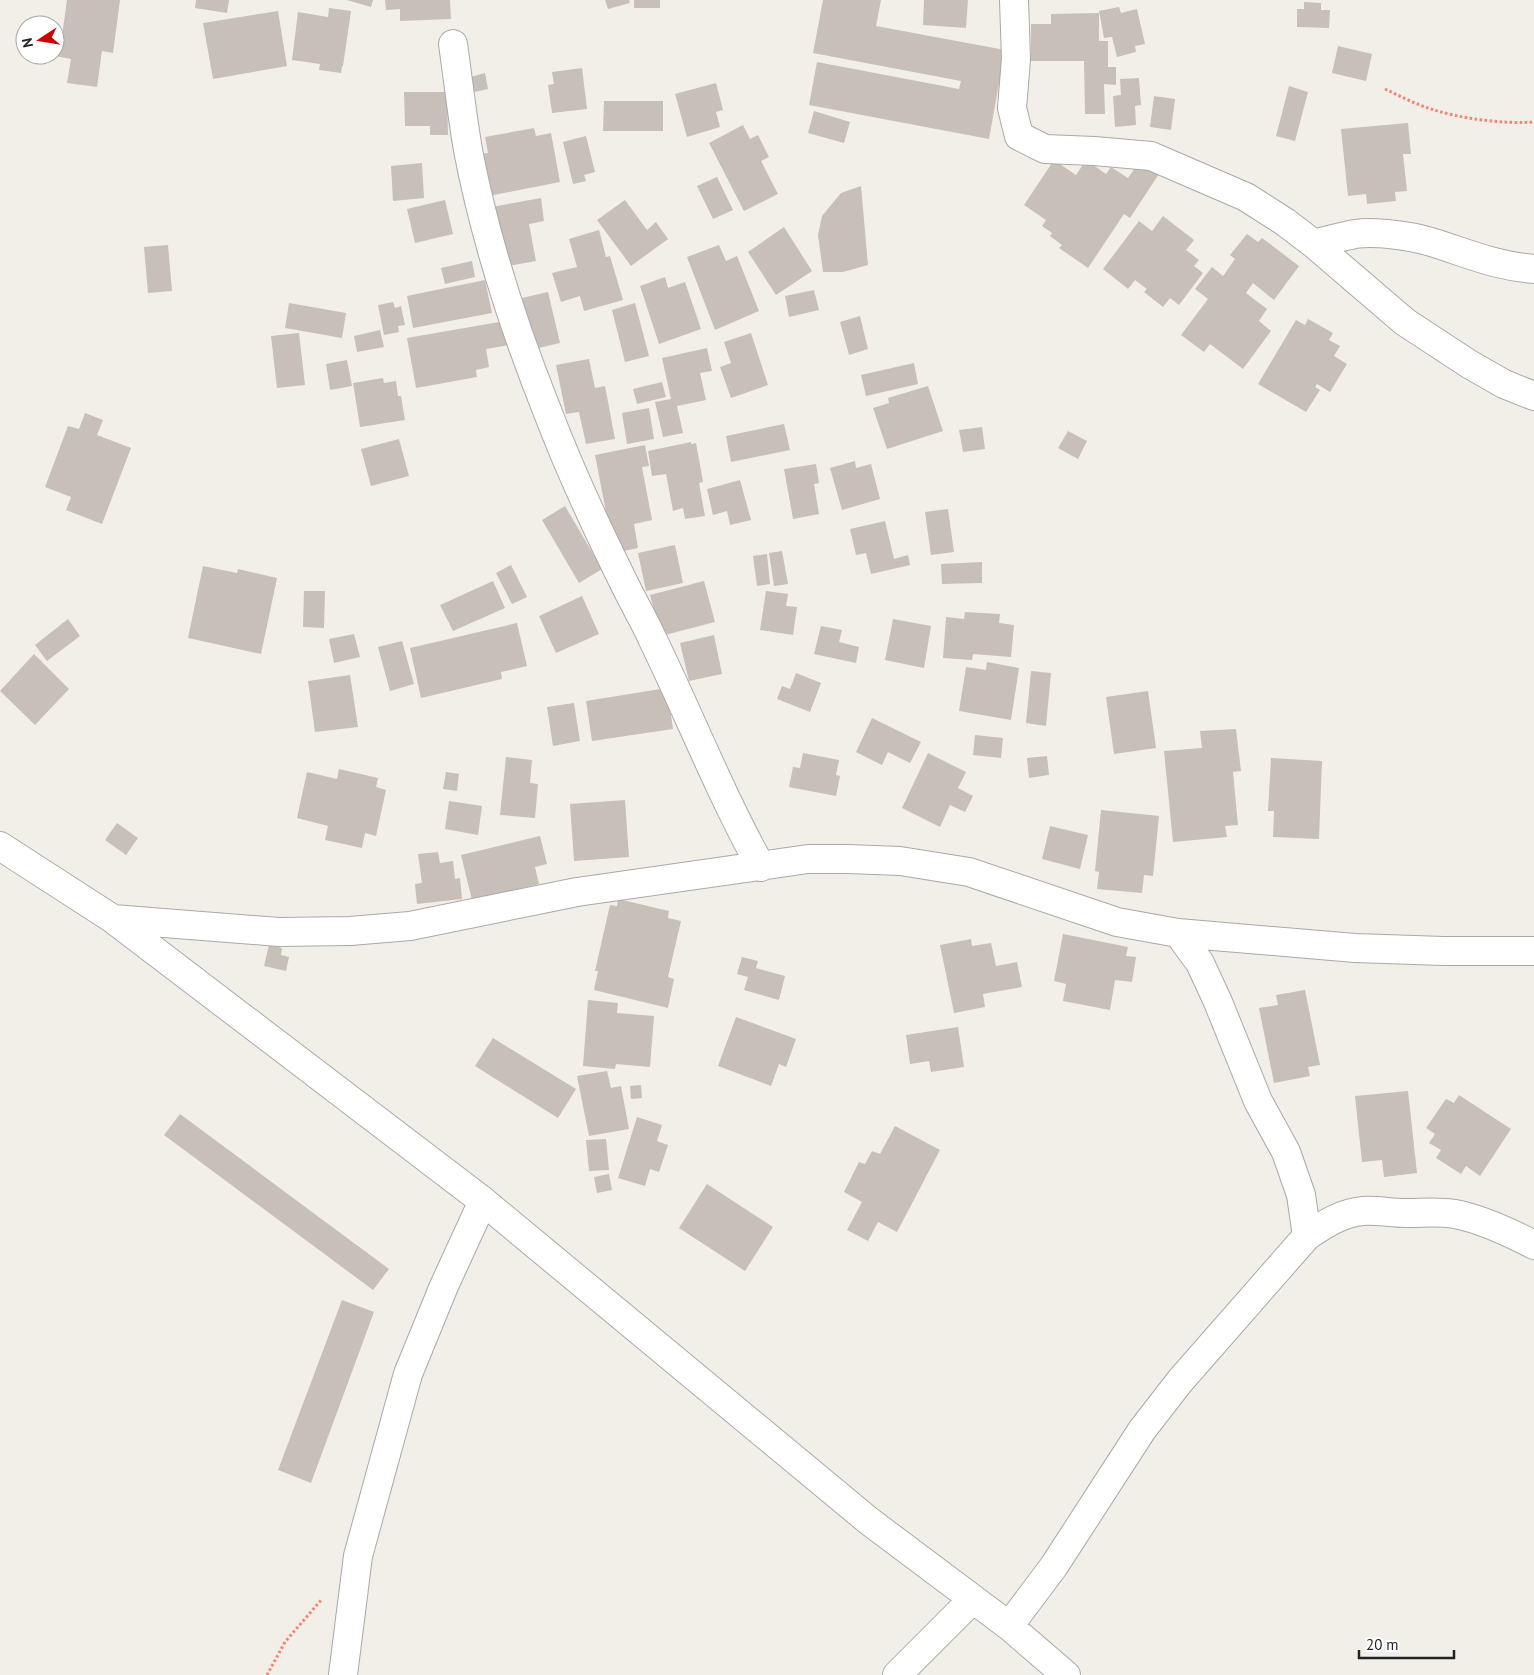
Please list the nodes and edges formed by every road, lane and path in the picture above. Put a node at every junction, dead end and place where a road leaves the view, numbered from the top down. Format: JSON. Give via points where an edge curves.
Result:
{"nodes":[{"id":1,"x":1014,"y":0,"type":"edge"},
{"id":2,"x":453,"y":44,"type":"dead end"},
{"id":3,"x":1385,"y":89,"type":"dead end"},
{"id":4,"x":1534,"y":122,"type":"edge"},
{"id":5,"x":1314,"y":244,"type":"junction"},
{"id":6,"x":1534,"y":269,"type":"edge"},
{"id":7,"x":1534,"y":396,"type":"edge"},
{"id":8,"x":0,"y":846,"type":"edge"},
{"id":9,"x":761,"y":867,"type":"junction"},
{"id":10,"x":113,"y":919,"type":"junction"},
{"id":11,"x":1178,"y":933,"type":"junction"},
{"id":12,"x":1534,"y":951,"type":"edge"},
{"id":13,"x":482,"y":1201,"type":"junction"},
{"id":14,"x":1307,"y":1236,"type":"junction"},
{"id":15,"x":1534,"y":1245,"type":"edge"},
{"id":16,"x":327,"y":1592,"type":"dead end"},
{"id":17,"x":973,"y":1599,"type":"junction"},
{"id":18,"x":1009,"y":1626,"type":"junction"},
{"id":19,"x":1061,"y":1673,"type":"edge"},
{"id":20,"x":267,"y":1675,"type":"edge"},
{"id":21,"x":343,"y":1675,"type":"edge"},
{"id":22,"x":897,"y":1675,"type":"edge"}],
"edges":[{"from":1,"to":5,"type":"street","via":[[1016,58],[1012,108],[1019,136],[1045,150],[1151,156],[1246,197]]},
{"from":2,"to":9,"type":"street","via":[[468,150],[484,221],[502,284],[548,414],[588,509],[652,637],[734,818]]},
{"from":3,"to":4,"type":"path","via":[[1431,109],[1484,121]]},
{"from":5,"to":6,"type":"street","via":[[1357,234],[1385,234],[1429,241],[1512,267]]},
{"from":5,"to":7,"type":"street","via":[[1404,322],[1504,384]]},
{"from":8,"to":10,"type":"street"},
{"from":9,"to":10,"type":"street","via":[[577,892],[410,926],[350,932],[279,932]]},
{"from":9,"to":11,"type":"street","via":[[808,859],[900,861],[969,872],[1116,922]]},
{"from":10,"to":13,"type":"street"},
{"from":11,"to":12,"type":"street","via":[[1355,948]]},
{"from":11,"to":14,"type":"street","via":[[1200,963],[1258,1101],[1286,1152],[1301,1195]]},
{"from":13,"to":17,"type":"street","via":[[869,1522]]},
{"from":13,"to":21,"type":"street","via":[[408,1374],[358,1556]]},
{"from":14,"to":15,"type":"street","via":[[1332,1219],[1364,1211],[1436,1212],[1475,1219]]},
{"from":14,"to":18,"type":"street","via":[[1180,1381],[1142,1430],[1054,1566]]},
{"from":16,"to":20,"type":"path","via":[[285,1642]]},
{"from":17,"to":18,"type":"street"},
{"from":17,"to":22,"type":"street"},
{"from":18,"to":19,"type":"street"}]}
